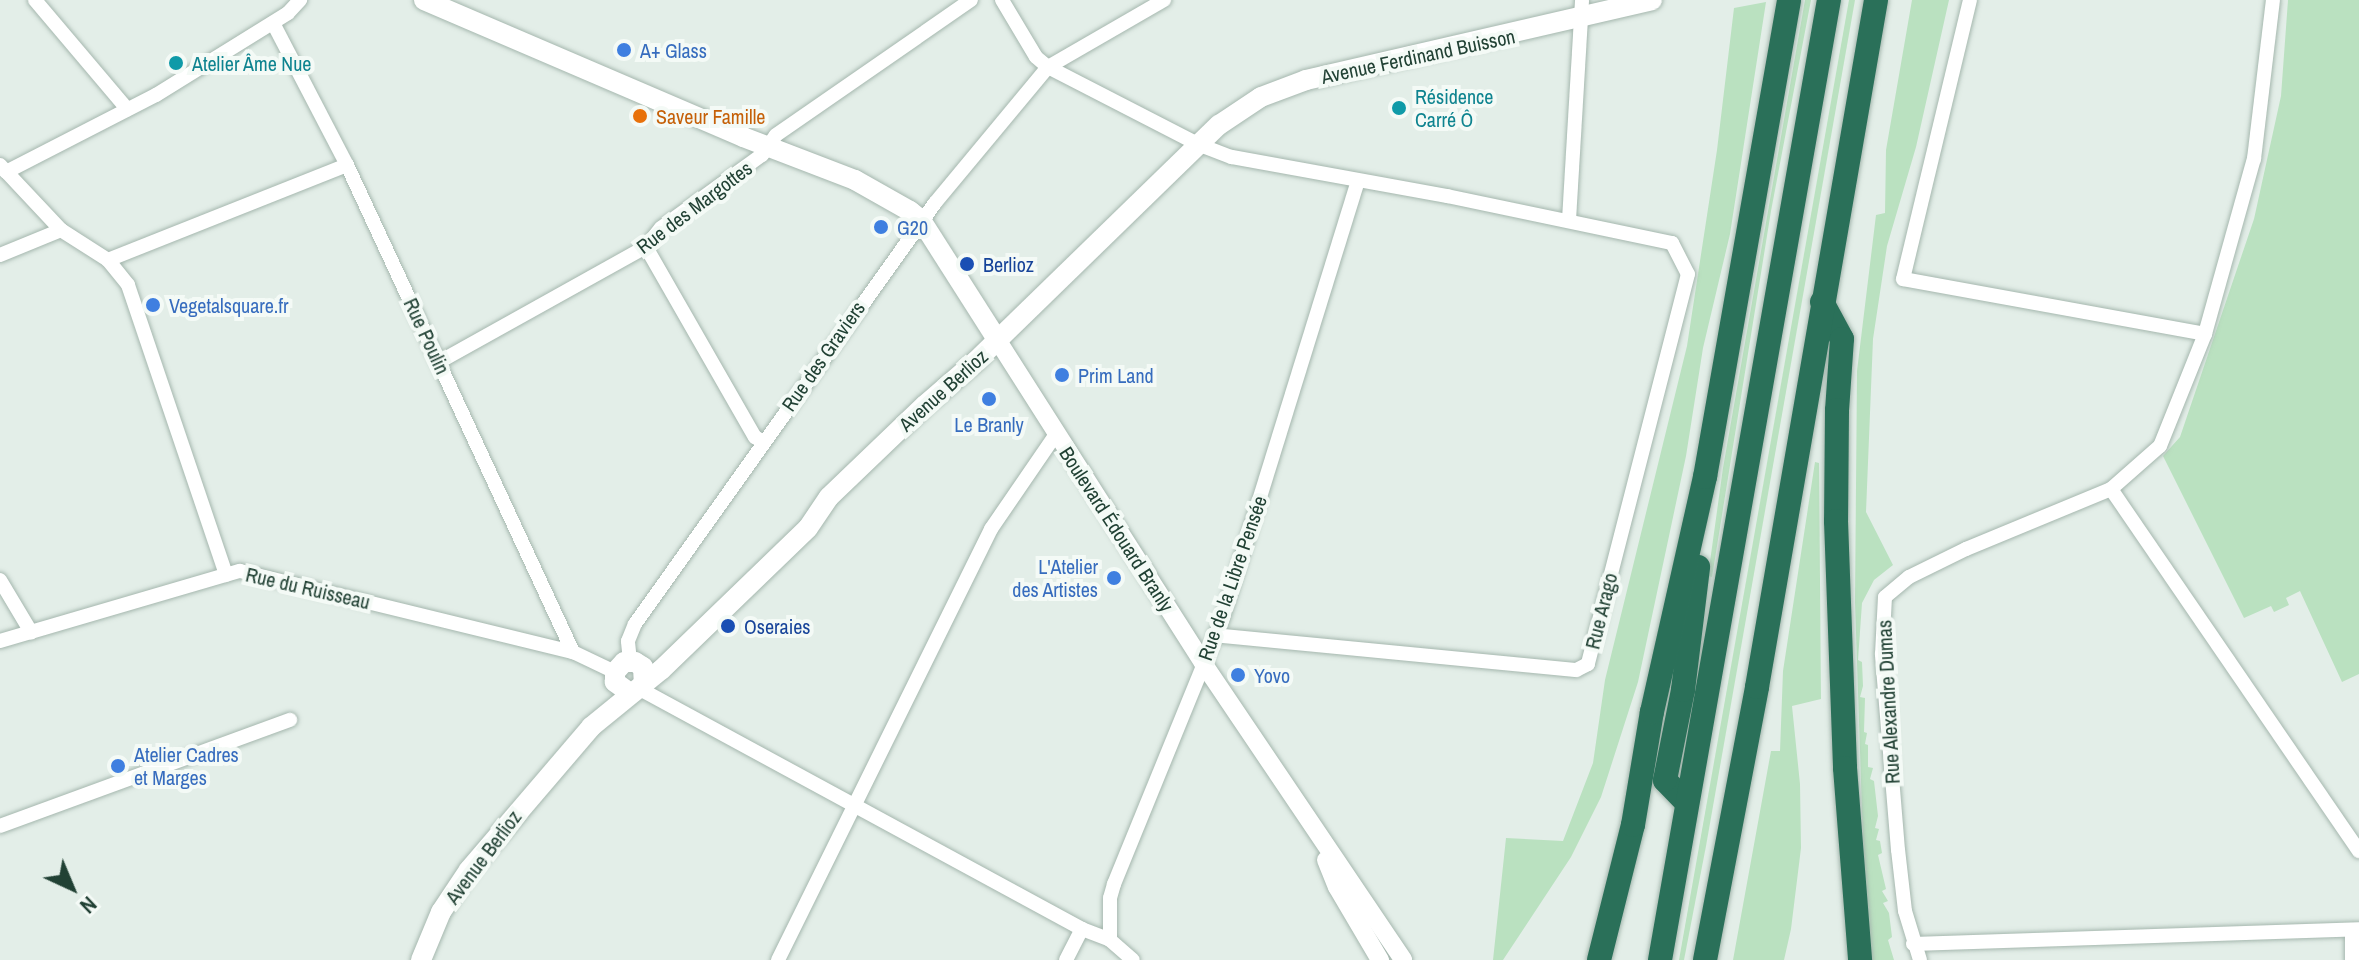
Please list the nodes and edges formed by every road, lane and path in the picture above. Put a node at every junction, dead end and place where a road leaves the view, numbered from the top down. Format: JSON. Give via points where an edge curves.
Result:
{"nodes":[{"id":1,"x":35,"y":0,"type":"edge"},
{"id":2,"x":300,"y":0,"type":"edge"},
{"id":3,"x":424,"y":0,"type":"edge"},
{"id":4,"x":971,"y":0,"type":"edge"},
{"id":5,"x":1002,"y":0,"type":"edge"},
{"id":6,"x":1164,"y":0,"type":"edge"},
{"id":7,"x":1652,"y":0,"type":"edge"},
{"id":8,"x":1789,"y":0,"type":"edge"},
{"id":9,"x":1829,"y":0,"type":"edge"},
{"id":10,"x":1876,"y":0,"type":"edge"},
{"id":11,"x":1970,"y":0,"type":"edge"},
{"id":12,"x":2273,"y":0,"type":"edge"},
{"id":13,"x":1583,"y":8,"type":"edge"},
{"id":14,"x":273,"y":23,"type":"junction"},
{"id":15,"x":1048,"y":67,"type":"junction"},
{"id":16,"x":127,"y":109,"type":"junction"},
{"id":17,"x":1200,"y":145,"type":"junction"},
{"id":18,"x":769,"y":147,"type":"junction"},
{"id":19,"x":347,"y":165,"type":"junction"},
{"id":20,"x":3,"y":168,"type":"edge"},
{"id":21,"x":1358,"y":181,"type":"junction"},
{"id":22,"x":921,"y":220,"type":"junction"},
{"id":23,"x":1569,"y":220,"type":"junction"},
{"id":24,"x":61,"y":230,"type":"junction"},
{"id":25,"x":646,"y":247,"type":"junction"},
{"id":26,"x":0,"y":255,"type":"edge"},
{"id":27,"x":108,"y":260,"type":"junction"},
{"id":28,"x":1822,"y":302,"type":"junction"},
{"id":29,"x":2205,"y":334,"type":"junction"},
{"id":30,"x":998,"y":341,"type":"junction"},
{"id":31,"x":439,"y":362,"type":"junction"},
{"id":32,"x":1056,"y":434,"type":"junction"},
{"id":33,"x":763,"y":442,"type":"junction"},
{"id":34,"x":1705,"y":477,"type":"junction"},
{"id":35,"x":2111,"y":489,"type":"junction"},
{"id":36,"x":226,"y":575,"type":"junction"},
{"id":37,"x":0,"y":580,"type":"edge"},
{"id":38,"x":31,"y":632,"type":"junction"},
{"id":39,"x":1215,"y":635,"type":"junction"},
{"id":40,"x":0,"y":641,"type":"edge"},
{"id":41,"x":573,"y":652,"type":"junction"},
{"id":42,"x":1203,"y":663,"type":"junction"},
{"id":43,"x":631,"y":678,"type":"junction"},
{"id":44,"x":290,"y":720,"type":"dead end"},
{"id":45,"x":1686,"y":802,"type":"junction"},
{"id":46,"x":857,"y":805,"type":"junction"},
{"id":47,"x":0,"y":826,"type":"edge"},
{"id":48,"x":1316,"y":835,"type":"junction"},
{"id":49,"x":2359,"y":851,"type":"edge"},
{"id":50,"x":1082,"y":929,"type":"junction"},
{"id":51,"x":2355,"y":930,"type":"edge"},
{"id":52,"x":1110,"y":940,"type":"junction"},
{"id":53,"x":1913,"y":944,"type":"junction"},
{"id":54,"x":421,"y":960,"type":"edge"},
{"id":55,"x":778,"y":960,"type":"edge"},
{"id":56,"x":1066,"y":960,"type":"edge"},
{"id":57,"x":1133,"y":960,"type":"edge"},
{"id":58,"x":1380,"y":960,"type":"edge"},
{"id":59,"x":1403,"y":960,"type":"edge"},
{"id":60,"x":1599,"y":960,"type":"edge"},
{"id":61,"x":1660,"y":960,"type":"edge"},
{"id":62,"x":1705,"y":960,"type":"edge"},
{"id":63,"x":1860,"y":960,"type":"edge"},
{"id":64,"x":1920,"y":960,"type":"edge"},
{"id":65,"x":2352,"y":960,"type":"edge"}],
"edges":[{"from":1,"to":16,"type":"street"},
{"from":2,"to":14,"type":"street"},
{"from":3,"to":18,"type":"main road"},
{"from":4,"to":18,"type":"street","name":"Rue des Margottes","via":[[776,135]]},
{"from":5,"to":15,"type":"street","via":[[1036,57]]},
{"from":6,"to":15,"type":"street"},
{"from":7,"to":13,"type":"main road","name":"Avenue Ferdinand Buisson"},
{"from":8,"to":34,"type":"highway"},
{"from":9,"to":45,"type":"highway"},
{"from":10,"to":28,"type":"highway"},
{"from":11,"to":29,"type":"street","via":[[1903,279]]},
{"from":12,"to":29,"type":"street","via":[[2254,159]]},
{"from":13,"to":17,"type":"main road","name":"Avenue Ferdinand Buisson","via":[[1296,84],[1247,105]]},
{"from":13,"to":23,"type":"street"},
{"from":14,"to":16,"type":"street"},
{"from":14,"to":19,"type":"street","name":"Rue Poulin"},
{"from":15,"to":17,"type":"street"},
{"from":15,"to":22,"type":"street","name":"Rue des Graviers"},
{"from":16,"to":20,"type":"street"},
{"from":17,"to":21,"type":"street","via":[[1232,157]]},
{"from":17,"to":30,"type":"main road","name":"Avenue Berlioz"},
{"from":18,"to":22,"type":"main road","via":[[855,180]]},
{"from":18,"to":25,"type":"street","name":"Rue des Margottes","via":[[661,228]]},
{"from":19,"to":27,"type":"street"},
{"from":19,"to":31,"type":"street","name":"Rue Poulin"},
{"from":20,"to":24,"type":"street"},
{"from":21,"to":23,"type":"street"},
{"from":21,"to":39,"type":"street","name":"Rue de la Libre Pensée"},
{"from":22,"to":30,"type":"main road","name":"Boulevard Édouard Branly"},
{"from":22,"to":33,"type":"street","name":"Rue des Graviers"},
{"from":23,"to":39,"type":"street","name":"Rue Arago","via":[[1672,243],[1688,274],[1588,664],[1576,670]]},
{"from":24,"to":26,"type":"street"},
{"from":24,"to":27,"type":"street"},
{"from":25,"to":31,"type":"street","name":"Rue des Margottes"},
{"from":25,"to":33,"type":"street","via":[[755,437]]},
{"from":27,"to":36,"type":"street","via":[[128,285]]},
{"from":28,"to":62,"type":"highway"},
{"from":28,"to":63,"type":"highway","via":[[1842,339],[1836,521],[1845,768]]},
{"from":29,"to":35,"type":"street","via":[[2160,446]]},
{"from":30,"to":32,"type":"street","name":"Boulevard Édouard Branly"},
{"from":30,"to":43,"type":"main road","name":"Avenue Berlioz","via":[[829,497],[808,528],[692,640]]},
{"from":31,"to":41,"type":"street","name":"Rue Poulin"},
{"from":32,"to":42,"type":"street","name":"Boulevard Édouard Branly"},
{"from":32,"to":46,"type":"street","via":[[991,529]]},
{"from":33,"to":43,"type":"street","name":"Rue des Graviers","via":[[635,624],[628,641]]},
{"from":34,"to":45,"type":"highway","via":[[1683,690],[1665,780]]},
{"from":34,"to":60,"type":"highway","via":[[1652,712],[1630,840]]},
{"from":35,"to":49,"type":"street"},
{"from":35,"to":53,"type":"street","name":"Rue Alexandre Dumas","via":[[1952,556],[1909,577],[1885,597],[1882,654],[1888,729],[1903,897]]},
{"from":36,"to":38,"type":"street","name":"Rue du Ruisseau"},
{"from":36,"to":41,"type":"street","name":"Rue du Ruisseau","via":[[259,574]]},
{"from":37,"to":38,"type":"street"},
{"from":38,"to":40,"type":"street","name":"Rue du Ruisseau"},
{"from":39,"to":42,"type":"street","name":"Rue de la Libre Pensée"},
{"from":41,"to":43,"type":"street","name":"Rue du Ruisseau"},
{"from":42,"to":48,"type":"street","name":"Boulevard Édouard Branly"},
{"from":42,"to":52,"type":"street","name":"Rue de la Libre Pensée","via":[[1114,884]]},
{"from":43,"to":46,"type":"street","name":"Rue du Ruisseau"},
{"from":43,"to":54,"type":"main road","name":"Avenue Berlioz","via":[[469,870],[441,912]]},
{"from":44,"to":47,"type":"street"},
{"from":45,"to":61,"type":"highway"},
{"from":46,"to":50,"type":"street","name":"Rue du Ruisseau"},
{"from":46,"to":55,"type":"street"},
{"from":48,"to":58,"type":"street","name":"Boulevard Édouard Branly","via":[[1337,887]]},
{"from":48,"to":59,"type":"street","name":"Boulevard Édouard Branly","via":[[1367,901]]},
{"from":50,"to":52,"type":"street","name":"Rue du Ruisseau"},
{"from":50,"to":56,"type":"street"},
{"from":51,"to":53,"type":"street"},
{"from":51,"to":65,"type":"street"},
{"from":52,"to":57,"type":"street"},
{"from":53,"to":64,"type":"street","name":"Rue Alexandre Dumas"}]}
